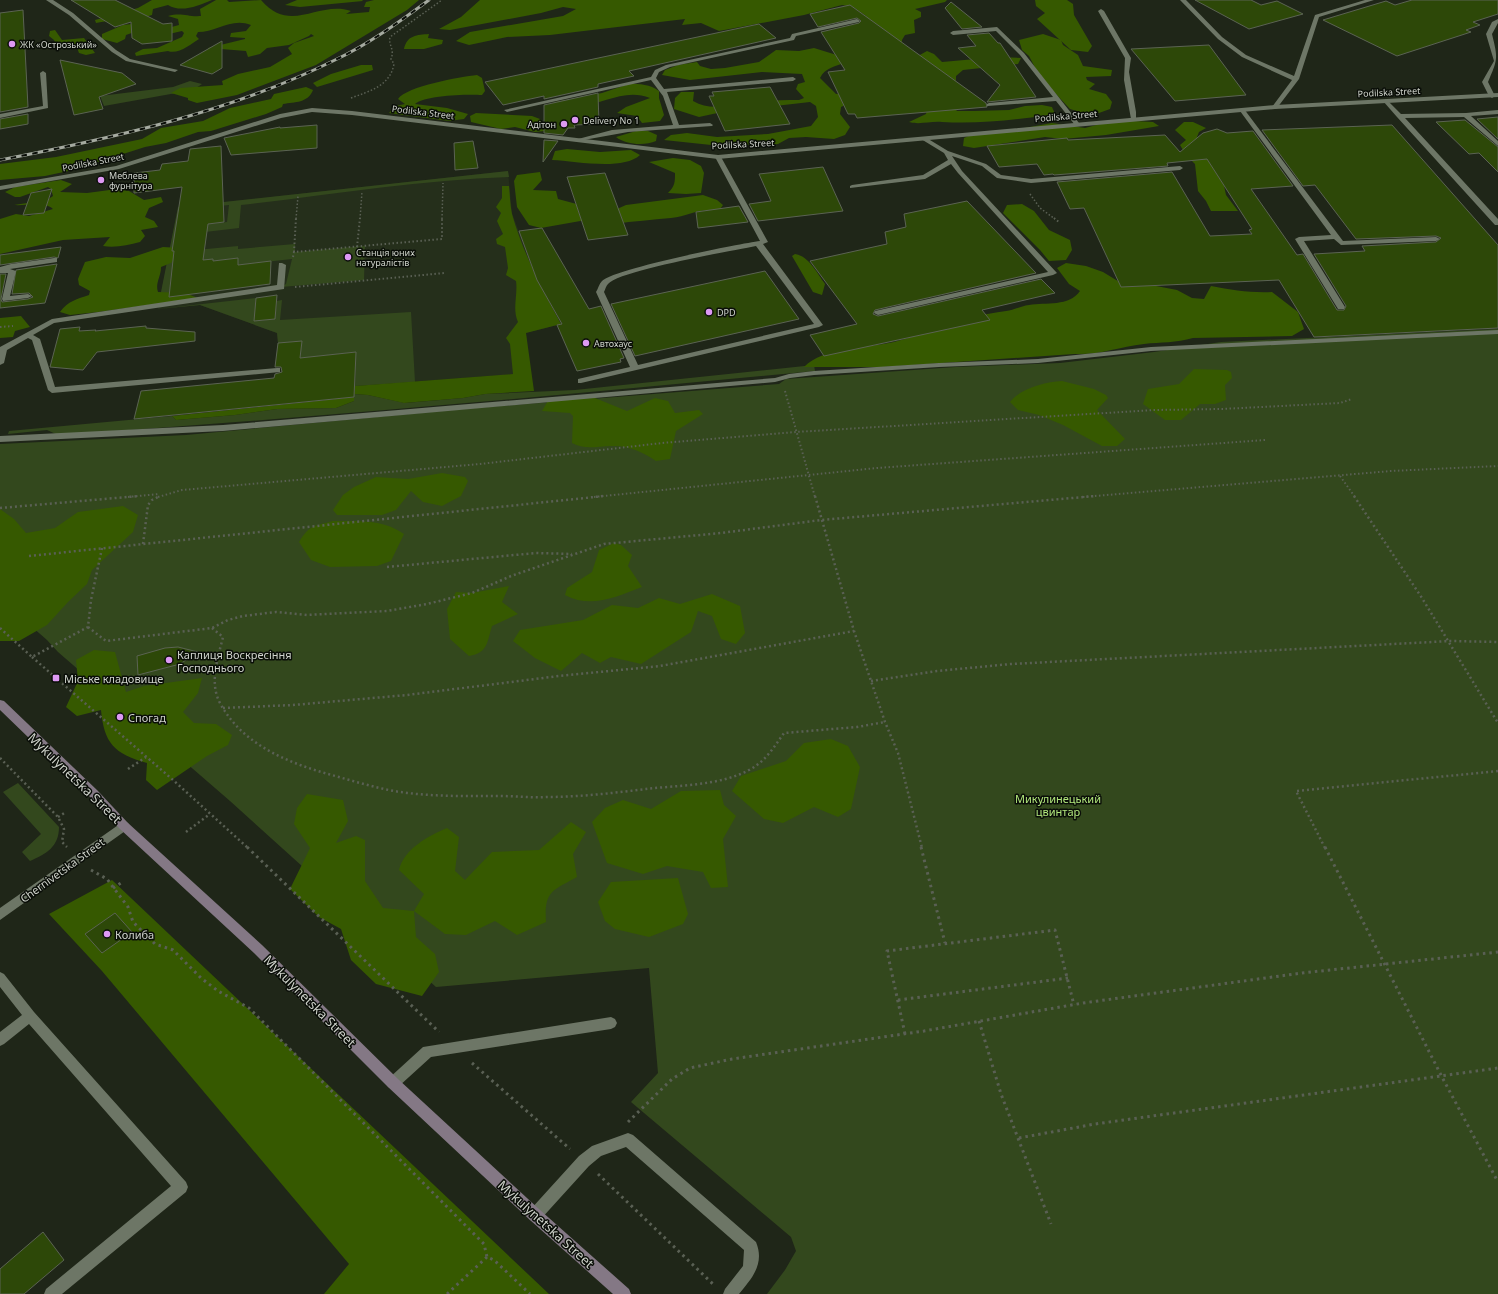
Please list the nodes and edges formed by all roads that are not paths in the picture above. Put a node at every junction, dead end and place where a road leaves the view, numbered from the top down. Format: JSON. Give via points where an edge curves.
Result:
{"nodes":[{"id":1,"x":49,"y":0,"type":"edge"},
{"id":2,"x":1183,"y":0,"type":"edge"},
{"id":3,"x":1370,"y":0,"type":"edge"},
{"id":4,"x":1101,"y":10,"type":"dead end"},
{"id":5,"x":857,"y":21,"type":"dead end"},
{"id":6,"x":1498,"y":21,"type":"edge"},
{"id":7,"x":953,"y":33,"type":"dead end"},
{"id":8,"x":175,"y":70,"type":"dead end"},
{"id":9,"x":43,"y":73,"type":"dead end"},
{"id":10,"x":653,"y":78,"type":"junction"},
{"id":11,"x":794,"y":79,"type":"dead end"},
{"id":12,"x":1296,"y":79,"type":"junction"},
{"id":13,"x":662,"y":91,"type":"junction"},
{"id":14,"x":1495,"y":96,"type":"edge"},
{"id":15,"x":1057,"y":99,"type":"junction"},
{"id":16,"x":1386,"y":101,"type":"junction"},
{"id":17,"x":989,"y":105,"type":"dead end"},
{"id":18,"x":1275,"y":107,"type":"junction"},
{"id":19,"x":508,"y":110,"type":"dead end"},
{"id":20,"x":1242,"y":110,"type":"junction"},
{"id":21,"x":1498,"y":112,"type":"edge"},
{"id":22,"x":1466,"y":114,"type":"junction"},
{"id":23,"x":0,"y":116,"type":"edge"},
{"id":24,"x":1399,"y":116,"type":"junction"},
{"id":25,"x":1134,"y":119,"type":"junction"},
{"id":26,"x":1077,"y":124,"type":"junction"},
{"id":27,"x":710,"y":125,"type":"dead end"},
{"id":28,"x":677,"y":127,"type":"junction"},
{"id":29,"x":923,"y":138,"type":"junction"},
{"id":30,"x":580,"y":140,"type":"junction"},
{"id":31,"x":1498,"y":144,"type":"edge"},
{"id":32,"x":946,"y":152,"type":"junction"},
{"id":33,"x":718,"y":157,"type":"junction"},
{"id":34,"x":952,"y":161,"type":"junction"},
{"id":35,"x":1180,"y":168,"type":"dead end"},
{"id":36,"x":852,"y":187,"type":"dead end"},
{"id":37,"x":0,"y":188,"type":"edge"},
{"id":38,"x":1498,"y":223,"type":"edge"},
{"id":39,"x":1336,"y":237,"type":"junction"},
{"id":40,"x":1436,"y":239,"type":"dead end"},
{"id":41,"x":758,"y":243,"type":"junction"},
{"id":42,"x":54,"y":260,"type":"dead end"},
{"id":43,"x":282,"y":265,"type":"dead end"},
{"id":44,"x":0,"y":270,"type":"edge"},
{"id":45,"x":28,"y":296,"type":"dead end"},
{"id":46,"x":1341,"y":307,"type":"dead end"},
{"id":47,"x":878,"y":314,"type":"dead end"},
{"id":48,"x":1498,"y":332,"type":"edge"},
{"id":49,"x":27,"y":335,"type":"junction"},
{"id":50,"x":2,"y":349,"type":"edge"},
{"id":51,"x":0,"y":363,"type":"edge"},
{"id":52,"x":635,"y":368,"type":"junction"},
{"id":53,"x":277,"y":370,"type":"dead end"},
{"id":54,"x":581,"y":381,"type":"dead end"},
{"id":55,"x":0,"y":439,"type":"edge"},
{"id":56,"x":0,"y":704,"type":"edge"},
{"id":57,"x":124,"y":826,"type":"junction"},
{"id":58,"x":0,"y":915,"type":"edge"},
{"id":59,"x":0,"y":978,"type":"edge"},
{"id":60,"x":30,"y":1016,"type":"junction"},
{"id":61,"x":611,"y":1024,"type":"dead end"},
{"id":62,"x":0,"y":1040,"type":"edge"},
{"id":63,"x":393,"y":1083,"type":"junction"},
{"id":64,"x":535,"y":1215,"type":"junction"},
{"id":65,"x":724,"y":1291,"type":"edge"},
{"id":66,"x":51,"y":1294,"type":"edge"},
{"id":67,"x":624,"y":1294,"type":"edge"}],
"edges":[{"from":1,"to":8,"type":"street","via":[[71,14],[128,60]]},
{"from":2,"to":12,"type":"street","via":[[1220,38],[1244,56]]},
{"from":3,"to":12,"type":"street","via":[[1317,16]]},
{"from":4,"to":25,"type":"street","via":[[1128,58],[1125,67]]},
{"from":5,"to":10,"type":"street","via":[[794,35],[792,39],[668,66],[657,71]]},
{"from":6,"to":14,"type":"street","via":[[1494,23],[1489,34],[1497,61],[1485,82]]},
{"from":7,"to":15,"type":"street","via":[[997,29],[1022,54]]},
{"from":9,"to":23,"type":"street","via":[[46,108]]},
{"from":10,"to":13,"type":"street"},
{"from":10,"to":19,"type":"street"},
{"from":11,"to":13,"type":"street"},
{"from":12,"to":18,"type":"street"},
{"from":13,"to":28,"type":"street"},
{"from":14,"to":16,"type":"street","name":"Podilska Street"},
{"from":15,"to":17,"type":"street"},
{"from":15,"to":26,"type":"street"},
{"from":16,"to":18,"type":"street","name":"Podilska Street"},
{"from":16,"to":24,"type":"street"},
{"from":18,"to":20,"type":"street","name":"Podilska Street"},
{"from":20,"to":25,"type":"street","name":"Podilska Street"},
{"from":20,"to":39,"type":"street"},
{"from":21,"to":22,"type":"street"},
{"from":22,"to":24,"type":"street"},
{"from":22,"to":31,"type":"street"},
{"from":24,"to":38,"type":"street"},
{"from":25,"to":26,"type":"street","name":"Podilska Street"},
{"from":26,"to":29,"type":"street","name":"Podilska Street"},
{"from":27,"to":28,"type":"street"},
{"from":28,"to":30,"type":"street","via":[[623,130]]},
{"from":29,"to":32,"type":"street"},
{"from":29,"to":33,"type":"street","name":"Podilska Street"},
{"from":30,"to":33,"type":"street","name":"Podilska Street"},
{"from":30,"to":37,"type":"street","name":"Podilska Street","via":[[312,110],[280,116],[117,168]]},
{"from":32,"to":34,"type":"street"},
{"from":32,"to":35,"type":"street","via":[[984,165],[999,177],[1031,181]]},
{"from":33,"to":41,"type":"street","via":[[764,242]]},
{"from":34,"to":36,"type":"street","via":[[925,177]]},
{"from":34,"to":47,"type":"street","via":[[1053,272]]},
{"from":39,"to":40,"type":"street","via":[[1341,243]]},
{"from":39,"to":46,"type":"street","via":[[1299,239]]},
{"from":41,"to":52,"type":"street","via":[[622,274],[605,282],[600,292]]},
{"from":41,"to":52,"type":"street","via":[[819,326]]},
{"from":42,"to":44,"type":"street"},
{"from":43,"to":49,"type":"street","via":[[281,287],[52,321]]},
{"from":44,"to":45,"type":"street","via":[[12,272],[6,298]]},
{"from":48,"to":55,"type":"street","via":[[1151,349],[1038,361],[814,373],[775,380],[223,428]]},
{"from":49,"to":50,"type":"street"},
{"from":49,"to":53,"type":"street","via":[[36,339],[52,390]]},
{"from":50,"to":51,"type":"street"},
{"from":52,"to":54,"type":"street"},
{"from":56,"to":57,"type":"main road","name":"Mykulynetska Street"},
{"from":57,"to":58,"type":"street","name":"Chernivetska Street"},
{"from":57,"to":63,"type":"main road","name":"Mykulynetska Street","via":[[258,949]]},
{"from":59,"to":60,"type":"street"},
{"from":60,"to":62,"type":"street"},
{"from":60,"to":66,"type":"street","via":[[181,1187]]},
{"from":61,"to":63,"type":"street","via":[[428,1051]]},
{"from":63,"to":64,"type":"main road","name":"Mykulynetska Street"},
{"from":64,"to":65,"type":"street","via":[[584,1161],[597,1151],[628,1140],[751,1247],[750,1269]]},
{"from":64,"to":67,"type":"main road","name":"Mykulynetska Street"}]}
